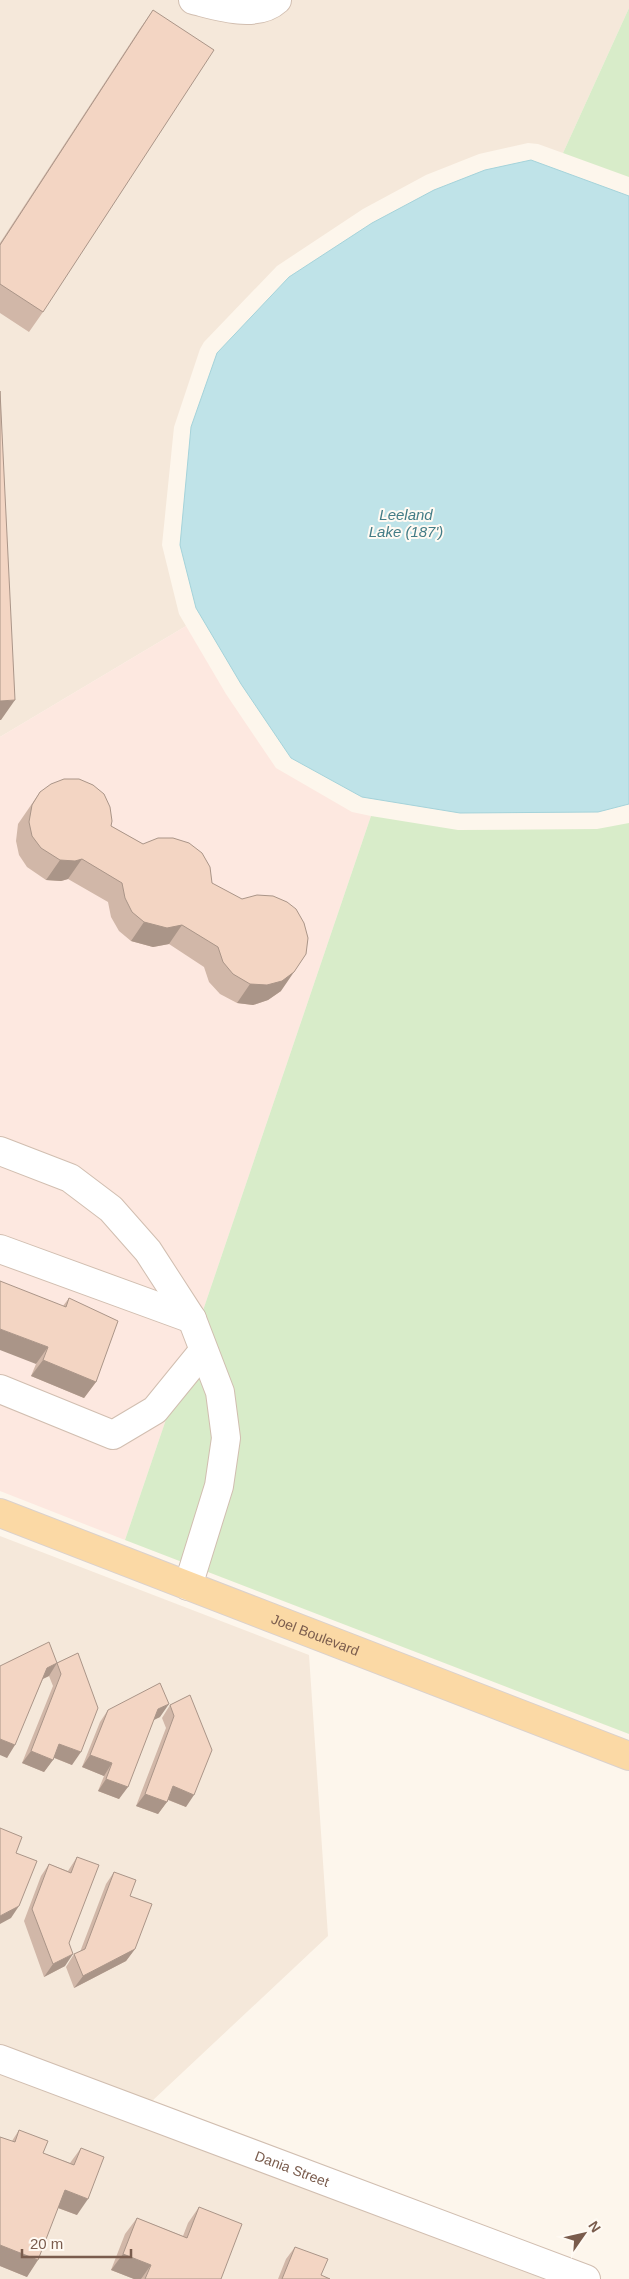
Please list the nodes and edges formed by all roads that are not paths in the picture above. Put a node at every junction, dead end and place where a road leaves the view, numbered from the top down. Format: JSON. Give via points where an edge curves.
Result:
{"nodes":[{"id":1,"x":194,"y":0,"type":"edge"},
{"id":2,"x":278,"y":0,"type":"edge"},
{"id":3,"x":0,"y":1151,"type":"edge"},
{"id":4,"x":0,"y":1249,"type":"edge"},
{"id":5,"x":192,"y":1319,"type":"junction"},
{"id":6,"x":203,"y":1351,"type":"junction"},
{"id":7,"x":0,"y":1389,"type":"edge"},
{"id":8,"x":0,"y":1513,"type":"edge"},
{"id":9,"x":188,"y":1586,"type":"junction"},
{"id":10,"x":629,"y":1756,"type":"edge"},
{"id":11,"x":0,"y":2059,"type":"edge"},
{"id":12,"x":586,"y":2279,"type":"edge"}],
"edges":[{"from":1,"to":2,"type":"street","via":[[237,11],[271,6]]},
{"from":3,"to":5,"type":"street","via":[[70,1178],[111,1209],[148,1251]]},
{"from":4,"to":5,"type":"street"},
{"from":5,"to":6,"type":"street"},
{"from":6,"to":7,"type":"street","via":[[155,1410],[113,1435]]},
{"from":6,"to":9,"type":"street","via":[[220,1392],[226,1438],[219,1486]]},
{"from":8,"to":9,"type":"main road","name":"Joel Boulevard"},
{"from":9,"to":10,"type":"main road","name":"Joel Boulevard"},
{"from":11,"to":12,"type":"street","name":"Dania Street"}]}
